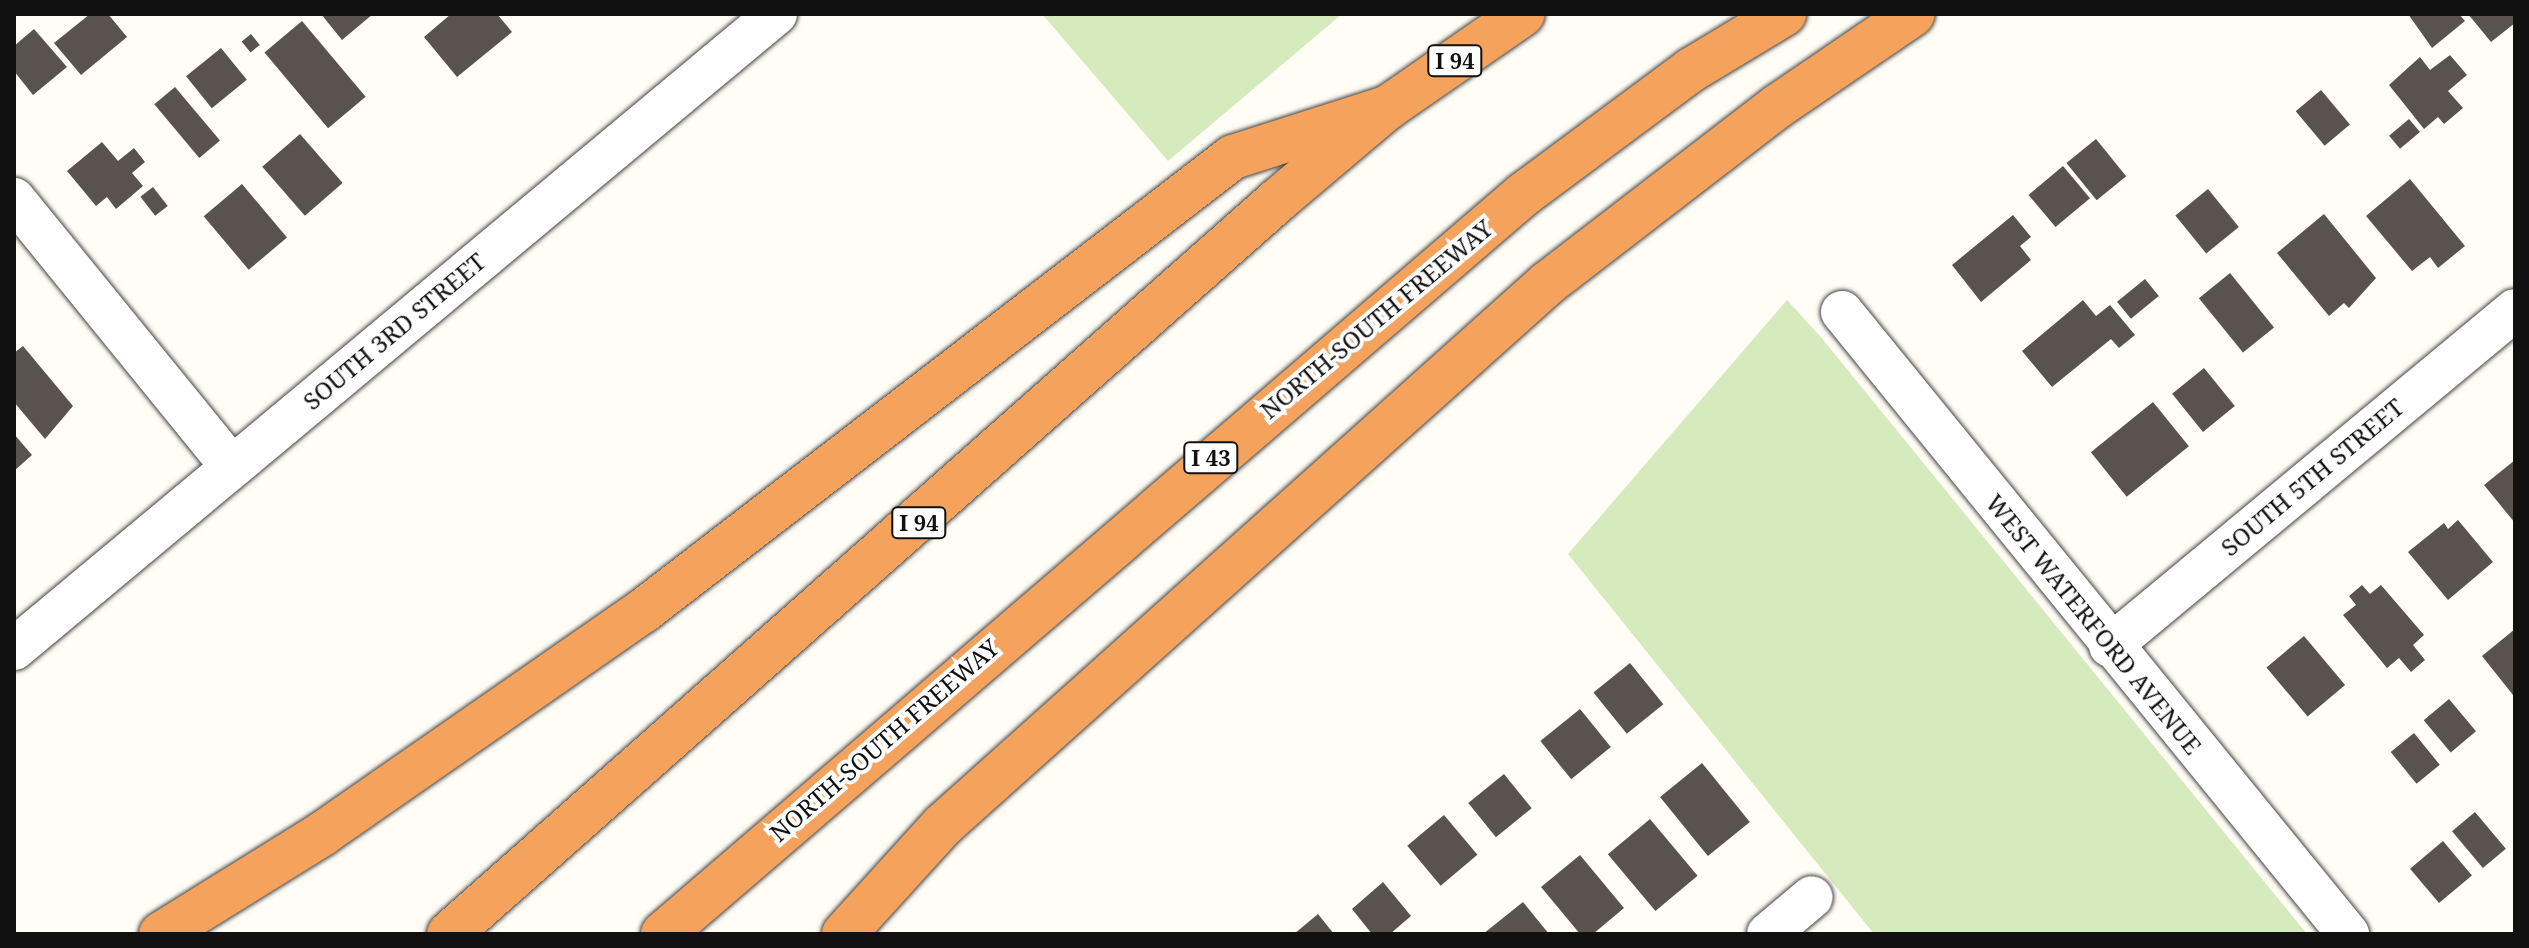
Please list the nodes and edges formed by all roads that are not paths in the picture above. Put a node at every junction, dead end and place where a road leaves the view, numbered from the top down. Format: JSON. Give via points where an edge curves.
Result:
{"nodes":[{"id":1,"x":776,"y":14,"type":"edge"},
{"id":2,"x":1523,"y":14,"type":"edge"},
{"id":3,"x":1784,"y":14,"type":"edge"},
{"id":4,"x":1913,"y":14,"type":"edge"},
{"id":5,"x":1387,"y":108,"type":"junction"},
{"id":6,"x":14,"y":199,"type":"edge"},
{"id":7,"x":2515,"y":310,"type":"edge"},
{"id":8,"x":1842,"y":312,"type":"dead end"},
{"id":9,"x":231,"y":466,"type":"junction"},
{"id":10,"x":2110,"y":646,"type":"junction"},
{"id":11,"x":14,"y":649,"type":"edge"},
{"id":12,"x":1812,"y":897,"type":"dead end"},
{"id":13,"x":161,"y":934,"type":"edge"},
{"id":14,"x":449,"y":934,"type":"edge"},
{"id":15,"x":663,"y":934,"type":"edge"},
{"id":16,"x":844,"y":934,"type":"edge"},
{"id":17,"x":1768,"y":934,"type":"edge"},
{"id":18,"x":2348,"y":934,"type":"edge"}],
"edges":[{"from":1,"to":9,"type":"street","name":"SOUTH 3RD STREET"},
{"from":2,"to":5,"type":"highway","number":"I 94"},
{"from":3,"to":15,"type":"highway","name":"NORTH-SOUTH FREEWAY","number":"I 43","via":[[1691,70],[1524,194]]},
{"from":4,"to":16,"type":"highway","via":[[1754,124],[1548,283],[943,825]]},
{"from":5,"to":13,"type":"highway","via":[[1233,157],[643,611],[322,834]]},
{"from":5,"to":14,"type":"highway","number":"I 94"},
{"from":6,"to":9,"type":"street"},
{"from":7,"to":10,"type":"street","name":"SOUTH 5TH STREET"},
{"from":8,"to":10,"type":"street","name":"WEST WATERFORD AVENUE"},
{"from":9,"to":11,"type":"street","name":"SOUTH 3RD STREET"},
{"from":10,"to":18,"type":"street","name":"WEST WATERFORD AVENUE"},
{"from":12,"to":17,"type":"street"}]}
